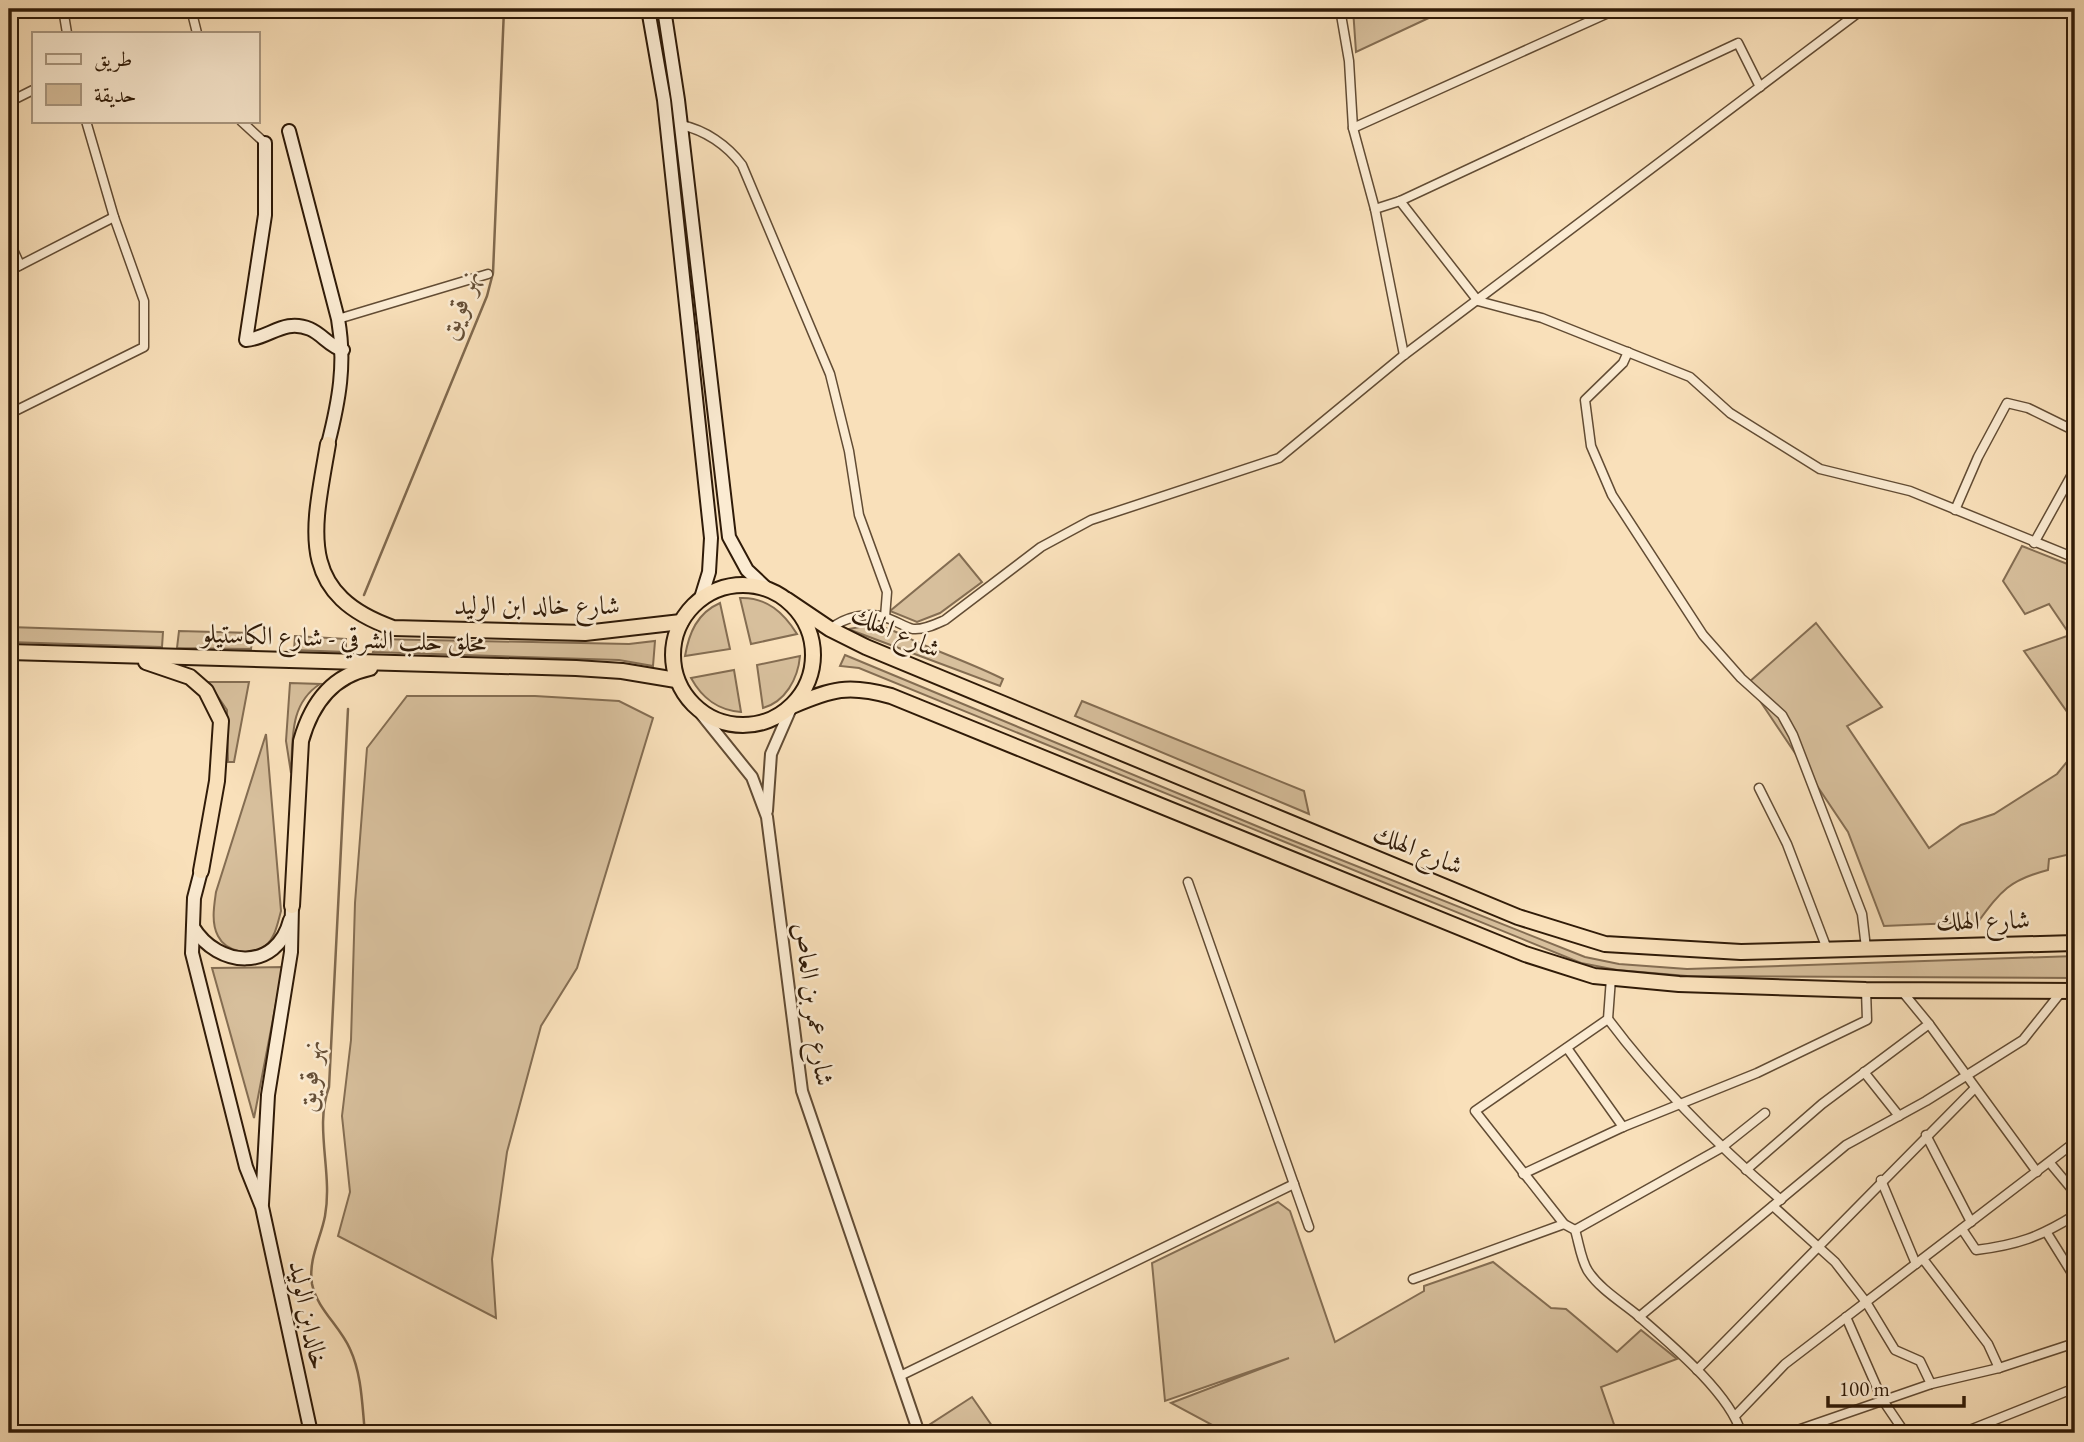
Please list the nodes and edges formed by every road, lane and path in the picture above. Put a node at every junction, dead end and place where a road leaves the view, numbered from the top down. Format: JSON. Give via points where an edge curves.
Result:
{"nodes":[{"id":1,"x":63,"y":9,"type":"edge"},
{"id":2,"x":191,"y":9,"type":"edge"},
{"id":3,"x":648,"y":9,"type":"edge"},
{"id":4,"x":663,"y":9,"type":"edge"},
{"id":5,"x":1340,"y":9,"type":"edge"},
{"id":6,"x":1617,"y":9,"type":"edge"},
{"id":7,"x":1863,"y":9,"type":"edge"},
{"id":8,"x":67,"y":32,"type":"edge"},
{"id":9,"x":197,"y":32,"type":"edge"},
{"id":10,"x":1760,"y":87,"type":"junction"},
{"id":11,"x":32,"y":90,"type":"edge"},
{"id":12,"x":9,"y":102,"type":"edge"},
{"id":13,"x":86,"y":122,"type":"edge"},
{"id":14,"x":243,"y":122,"type":"edge"},
{"id":15,"x":681,"y":125,"type":"junction"},
{"id":16,"x":1353,"y":128,"type":"junction"},
{"id":17,"x":289,"y":131,"type":"dead end"},
{"id":18,"x":265,"y":143,"type":"joint"},
{"id":19,"x":1400,"y":201,"type":"junction"},
{"id":20,"x":1375,"y":209,"type":"junction"},
{"id":21,"x":114,"y":217,"type":"junction"},
{"id":22,"x":9,"y":241,"type":"edge"},
{"id":23,"x":20,"y":265,"type":"junction"},
{"id":24,"x":9,"y":271,"type":"edge"},
{"id":25,"x":488,"y":274,"type":"dead end"},
{"id":26,"x":1478,"y":301,"type":"junction"},
{"id":27,"x":338,"y":319,"type":"junction"},
{"id":28,"x":343,"y":350,"type":"junction"},
{"id":29,"x":1628,"y":352,"type":"junction"},
{"id":30,"x":1404,"y":355,"type":"junction"},
{"id":31,"x":9,"y":414,"type":"edge"},
{"id":32,"x":2075,"y":431,"type":"edge"},
{"id":33,"x":328,"y":444,"type":"joint"},
{"id":34,"x":2075,"y":469,"type":"edge"},
{"id":35,"x":1955,"y":510,"type":"junction"},
{"id":36,"x":2034,"y":543,"type":"junction"},
{"id":37,"x":2075,"y":558,"type":"edge"},
{"id":38,"x":766,"y":588,"type":"junction"},
{"id":39,"x":701,"y":598,"type":"junction"},
{"id":40,"x":787,"y":600,"type":"junction"},
{"id":41,"x":885,"y":617,"type":"junction"},
{"id":42,"x":681,"y":622,"type":"junction"},
{"id":43,"x":830,"y":629,"type":"junction"},
{"id":44,"x":9,"y":652,"type":"edge"},
{"id":45,"x":132,"y":657,"type":"junction"},
{"id":46,"x":390,"y":665,"type":"junction"},
{"id":47,"x":676,"y":680,"type":"junction"},
{"id":48,"x":792,"y":706,"type":"junction"},
{"id":49,"x":698,"y":710,"type":"junction"},
{"id":50,"x":1759,"y":788,"type":"dead end"},
{"id":51,"x":767,"y":817,"type":"junction"},
{"id":52,"x":201,"y":871,"type":"joint"},
{"id":53,"x":1188,"y":881,"type":"dead end"},
{"id":54,"x":292,"y":906,"type":"junction"},
{"id":55,"x":192,"y":924,"type":"junction"},
{"id":56,"x":2075,"y":943,"type":"edge"},
{"id":57,"x":1866,"y":948,"type":"junction"},
{"id":58,"x":1827,"y":949,"type":"junction"},
{"id":59,"x":1611,"y":978,"type":"junction"},
{"id":60,"x":1866,"y":990,"type":"junction"},
{"id":61,"x":1901,"y":990,"type":"junction"},
{"id":62,"x":2069,"y":991,"type":"edge"},
{"id":63,"x":1608,"y":1019,"type":"junction"},
{"id":64,"x":1928,"y":1024,"type":"junction"},
{"id":65,"x":1567,"y":1048,"type":"junction"},
{"id":66,"x":1864,"y":1072,"type":"junction"},
{"id":67,"x":1964,"y":1076,"type":"junction"},
{"id":68,"x":1974,"y":1089,"type":"junction"},
{"id":69,"x":1680,"y":1106,"type":"junction"},
{"id":70,"x":1765,"y":1113,"type":"dead end"},
{"id":71,"x":1899,"y":1116,"type":"junction"},
{"id":72,"x":1623,"y":1127,"type":"junction"},
{"id":73,"x":1926,"y":1135,"type":"junction"},
{"id":74,"x":2075,"y":1142,"type":"edge"},
{"id":75,"x":1721,"y":1149,"type":"junction"},
{"id":76,"x":2050,"y":1163,"type":"junction"},
{"id":77,"x":1746,"y":1170,"type":"junction"},
{"id":78,"x":2037,"y":1172,"type":"junction"},
{"id":79,"x":1523,"y":1174,"type":"junction"},
{"id":80,"x":1881,"y":1181,"type":"junction"},
{"id":81,"x":1294,"y":1184,"type":"junction"},
{"id":82,"x":2075,"y":1192,"type":"edge"},
{"id":83,"x":1781,"y":1200,"type":"junction"},
{"id":84,"x":1773,"y":1206,"type":"junction"},
{"id":85,"x":262,"y":1208,"type":"junction"},
{"id":86,"x":2075,"y":1215,"type":"edge"},
{"id":87,"x":1971,"y":1222,"type":"junction"},
{"id":88,"x":1564,"y":1224,"type":"junction"},
{"id":89,"x":1309,"y":1227,"type":"dead end"},
{"id":90,"x":1962,"y":1229,"type":"junction"},
{"id":91,"x":1575,"y":1230,"type":"junction"},
{"id":92,"x":2047,"y":1233,"type":"junction"},
{"id":93,"x":1819,"y":1245,"type":"junction"},
{"id":94,"x":1920,"y":1261,"type":"junction"},
{"id":95,"x":1413,"y":1279,"type":"dead end"},
{"id":96,"x":2075,"y":1279,"type":"edge"},
{"id":97,"x":1866,"y":1302,"type":"junction"},
{"id":98,"x":1639,"y":1317,"type":"junction"},
{"id":99,"x":1846,"y":1317,"type":"junction"},
{"id":100,"x":2075,"y":1343,"type":"edge"},
{"id":101,"x":1999,"y":1368,"type":"junction"},
{"id":102,"x":1698,"y":1370,"type":"junction"},
{"id":103,"x":900,"y":1376,"type":"junction"},
{"id":104,"x":1931,"y":1384,"type":"junction"},
{"id":105,"x":2075,"y":1388,"type":"edge"},
{"id":106,"x":1882,"y":1399,"type":"junction"},
{"id":107,"x":1736,"y":1415,"type":"junction"},
{"id":108,"x":311,"y":1433,"type":"edge"},
{"id":109,"x":919,"y":1433,"type":"edge"},
{"id":110,"x":1741,"y":1433,"type":"edge"},
{"id":111,"x":1788,"y":1433,"type":"edge"},
{"id":112,"x":1905,"y":1433,"type":"edge"},
{"id":113,"x":1962,"y":1433,"type":"edge"}],
"edges":[{"from":1,"to":8,"type":"street"},
{"from":2,"to":9,"type":"street"},
{"from":3,"to":39,"type":"main road","via":[[664,100],[711,538],[709,572]]},
{"from":4,"to":15,"type":"main road"},
{"from":5,"to":16,"type":"street"},
{"from":6,"to":16,"type":"street"},
{"from":7,"to":10,"type":"street"},
{"from":10,"to":19,"type":"street","via":[[1738,43]]},
{"from":10,"to":26,"type":"street"},
{"from":11,"to":12,"type":"street"},
{"from":13,"to":21,"type":"street"},
{"from":14,"to":18,"type":"street"},
{"from":15,"to":38,"type":"main road","via":[[729,537],[747,570]]},
{"from":15,"to":41,"type":"street","via":[[722,144],[742,164],[820,347],[834,387],[863,532],[887,592]]},
{"from":16,"to":20,"type":"street"},
{"from":17,"to":27,"type":"main road"},
{"from":18,"to":28,"type":"main road","via":[[265,215],[246,340],[294,325],[312,330]]},
{"from":19,"to":20,"type":"street"},
{"from":19,"to":26,"type":"street"},
{"from":20,"to":30,"type":"street"},
{"from":21,"to":23,"type":"street"},
{"from":21,"to":31,"type":"street","via":[[144,301],[144,347]]},
{"from":22,"to":23,"type":"street"},
{"from":23,"to":24,"type":"street"},
{"from":25,"to":27,"type":"street"},
{"from":26,"to":29,"type":"street","via":[[1542,318]]},
{"from":26,"to":30,"type":"street"},
{"from":27,"to":28,"type":"main road"},
{"from":28,"to":33,"type":"main road"},
{"from":29,"to":35,"type":"street","via":[[1690,377],[1730,413],[1820,469],[1910,491]]},
{"from":29,"to":57,"type":"street","via":[[1623,363],[1585,400],[1595,460],[1612,495],[1703,635],[1782,715],[1861,914]]},
{"from":30,"to":41,"type":"street","via":[[1279,458],[1091,520],[1041,547],[931,626],[914,629]]},
{"from":32,"to":35,"type":"street","via":[[2007,402]]},
{"from":33,"to":42,"type":"highway","name":"شارع خالد ابن الوليد","via":[[316,517],[318,564],[345,602],[366,617],[393,628],[585,633]]},
{"from":34,"to":36,"type":"street"},
{"from":35,"to":36,"type":"street"},
{"from":36,"to":37,"type":"street"},
{"from":38,"to":39,"type":"highway","via":[[732,585]]},
{"from":38,"to":40,"type":"highway"},
{"from":39,"to":42,"type":"highway"},
{"from":40,"to":43,"type":"highway","name":"شارع الهلك"},
{"from":40,"to":48,"type":"highway","via":[[803,618],[812,640],[813,664],[806,686]]},
{"from":41,"to":43,"type":"street","via":[[842,619]]},
{"from":42,"to":47,"type":"highway","via":[[673,645]]},
{"from":43,"to":58,"type":"highway","name":"شارع الهلك","via":[[1518,917],[1605,944],[1741,952]]},
{"from":44,"to":45,"type":"highway","name":"محلق حلب الشرقي - شارع الكاستيلو"},
{"from":45,"to":46,"type":"highway","name":"محلق حلب الشرقي - شارع الكاستيلو"},
{"from":45,"to":52,"type":"highway","via":[[190,677],[206,691],[221,721],[217,781]]},
{"from":46,"to":47,"type":"highway","name":"محلق حلب الشرقي - شارع الكاستيلو","via":[[587,669]]},
{"from":46,"to":54,"type":"highway","via":[[351,674],[324,693],[307,721],[301,741]]},
{"from":47,"to":49,"type":"highway"},
{"from":48,"to":49,"type":"highway","via":[[775,718],[746,725],[716,720]]},
{"from":48,"to":51,"type":"street","via":[[771,754]]},
{"from":48,"to":59,"type":"highway","via":[[842,687],[891,696],[1525,954]]},
{"from":49,"to":51,"type":"street","name":"شارع عمر بن العاص","via":[[752,777]]},
{"from":50,"to":58,"type":"street","via":[[1787,844]]},
{"from":51,"to":103,"type":"street","name":"شارع عمر بن العاص","via":[[802,1091]]},
{"from":52,"to":55,"type":"main road"},
{"from":53,"to":81,"type":"street"},
{"from":54,"to":55,"type":"main road","via":[[290,924],[281,940],[268,952],[251,958],[216,952]]},
{"from":54,"to":85,"type":"main road","via":[[291,952],[266,1115]]},
{"from":55,"to":85,"type":"main road","via":[[198,980],[246,1167]]},
{"from":56,"to":57,"type":"highway","name":"شارع الهلك"},
{"from":57,"to":58,"type":"highway","name":"شارع الهلك"},
{"from":59,"to":60,"type":"highway"},
{"from":59,"to":63,"type":"street"},
{"from":60,"to":61,"type":"highway"},
{"from":60,"to":69,"type":"street","via":[[1867,1020]]},
{"from":61,"to":62,"type":"highway"},
{"from":61,"to":64,"type":"street"},
{"from":62,"to":67,"type":"street","via":[[2023,1040]]},
{"from":63,"to":65,"type":"street"},
{"from":63,"to":69,"type":"street"},
{"from":64,"to":66,"type":"street"},
{"from":64,"to":67,"type":"street"},
{"from":65,"to":72,"type":"street"},
{"from":65,"to":79,"type":"street","via":[[1475,1111]]},
{"from":66,"to":71,"type":"street"},
{"from":66,"to":77,"type":"street"},
{"from":67,"to":68,"type":"street"},
{"from":67,"to":71,"type":"street"},
{"from":68,"to":73,"type":"street"},
{"from":68,"to":78,"type":"street"},
{"from":69,"to":72,"type":"street"},
{"from":69,"to":75,"type":"street"},
{"from":70,"to":75,"type":"street"},
{"from":71,"to":83,"type":"street","via":[[1846,1146]]},
{"from":72,"to":79,"type":"street"},
{"from":73,"to":80,"type":"street"},
{"from":73,"to":87,"type":"street"},
{"from":74,"to":76,"type":"street"},
{"from":75,"to":77,"type":"street"},
{"from":75,"to":91,"type":"street"},
{"from":76,"to":78,"type":"street"},
{"from":76,"to":82,"type":"street"},
{"from":77,"to":83,"type":"street"},
{"from":78,"to":87,"type":"street"},
{"from":79,"to":88,"type":"street"},
{"from":80,"to":93,"type":"street"},
{"from":80,"to":94,"type":"street"},
{"from":81,"to":89,"type":"street"},
{"from":81,"to":103,"type":"street"},
{"from":83,"to":84,"type":"street"},
{"from":84,"to":93,"type":"street"},
{"from":84,"to":98,"type":"street"},
{"from":85,"to":108,"type":"main road","name":"خالدابن الوليد"},
{"from":86,"to":92,"type":"street"},
{"from":87,"to":90,"type":"street"},
{"from":88,"to":91,"type":"street"},
{"from":88,"to":95,"type":"street"},
{"from":90,"to":92,"type":"street","via":[[1976,1250],[2016,1245]]},
{"from":90,"to":94,"type":"street"},
{"from":91,"to":98,"type":"street","via":[[1587,1270]]},
{"from":92,"to":96,"type":"street"},
{"from":93,"to":97,"type":"street"},
{"from":93,"to":102,"type":"street"},
{"from":94,"to":97,"type":"street"},
{"from":94,"to":101,"type":"street","via":[[1988,1344]]},
{"from":97,"to":99,"type":"street"},
{"from":97,"to":104,"type":"street","via":[[1895,1350],[1920,1361]]},
{"from":98,"to":102,"type":"street"},
{"from":99,"to":106,"type":"street"},
{"from":99,"to":107,"type":"street","via":[[1785,1364]]},
{"from":100,"to":101,"type":"street"},
{"from":101,"to":104,"type":"street"},
{"from":102,"to":107,"type":"street"},
{"from":103,"to":109,"type":"street","name":"شارع عمر بن العاص"},
{"from":104,"to":106,"type":"street"},
{"from":105,"to":113,"type":"street"},
{"from":106,"to":111,"type":"street"},
{"from":106,"to":112,"type":"street"},
{"from":107,"to":110,"type":"street"}]}
